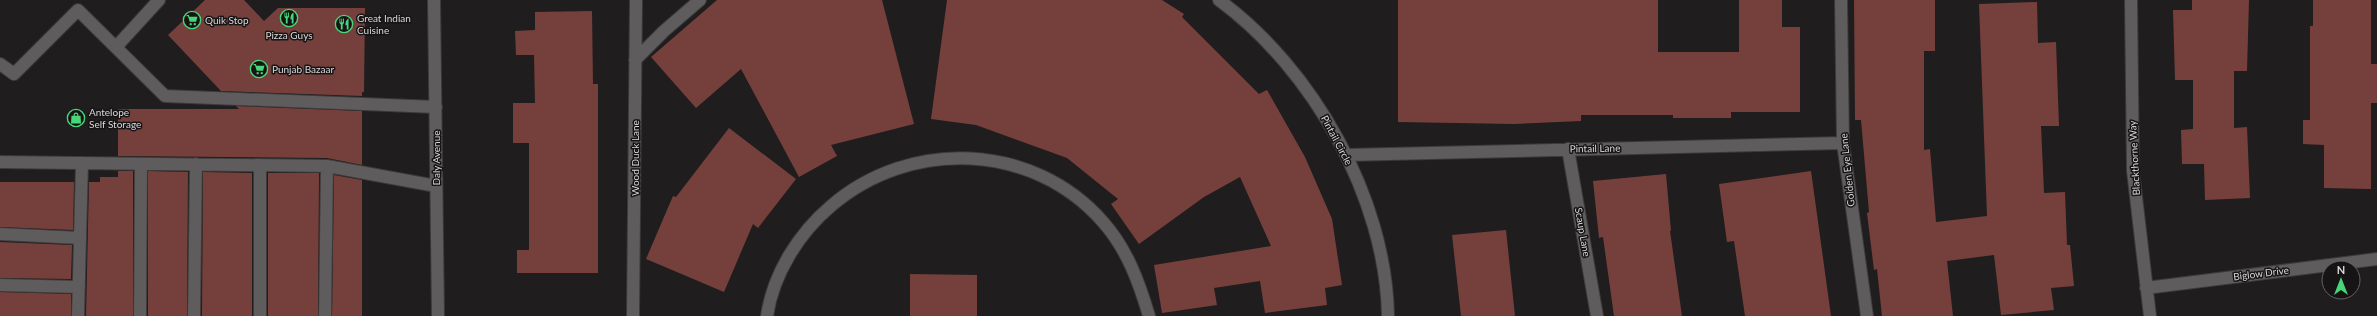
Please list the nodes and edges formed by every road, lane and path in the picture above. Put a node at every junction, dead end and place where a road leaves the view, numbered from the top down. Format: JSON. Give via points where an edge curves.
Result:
{"nodes":[{"id":1,"x":160,"y":0,"type":"edge"},
{"id":2,"x":434,"y":0,"type":"edge"},
{"id":3,"x":636,"y":0,"type":"edge"},
{"id":4,"x":700,"y":0,"type":"edge"},
{"id":5,"x":1219,"y":0,"type":"edge"},
{"id":6,"x":1841,"y":0,"type":"edge"},
{"id":7,"x":2131,"y":0,"type":"edge"},
{"id":8,"x":116,"y":47,"type":"junction"},
{"id":9,"x":636,"y":60,"type":"junction"},
{"id":10,"x":0,"y":64,"type":"edge"},
{"id":11,"x":436,"y":107,"type":"junction"},
{"id":12,"x":1843,"y":143,"type":"junction"},
{"id":13,"x":1568,"y":149,"type":"junction"},
{"id":14,"x":1347,"y":155,"type":"junction"},
{"id":15,"x":0,"y":162,"type":"edge"},
{"id":16,"x":82,"y":163,"type":"junction"},
{"id":17,"x":142,"y":164,"type":"junction"},
{"id":18,"x":196,"y":164,"type":"junction"},
{"id":19,"x":260,"y":166,"type":"junction"},
{"id":20,"x":328,"y":166,"type":"junction"},
{"id":21,"x":436,"y":186,"type":"junction"},
{"id":22,"x":0,"y":234,"type":"edge"},
{"id":23,"x":80,"y":238,"type":"junction"},
{"id":24,"x":2377,"y":259,"type":"edge"},
{"id":25,"x":0,"y":286,"type":"edge"},
{"id":26,"x":79,"y":287,"type":"junction"},
{"id":27,"x":2146,"y":288,"type":"junction"},
{"id":28,"x":78,"y":316,"type":"edge"},
{"id":29,"x":140,"y":316,"type":"edge"},
{"id":30,"x":194,"y":316,"type":"edge"},
{"id":31,"x":260,"y":316,"type":"edge"},
{"id":32,"x":325,"y":316,"type":"edge"},
{"id":33,"x":438,"y":316,"type":"edge"},
{"id":34,"x":633,"y":316,"type":"edge"},
{"id":35,"x":767,"y":316,"type":"edge"},
{"id":36,"x":1149,"y":316,"type":"edge"},
{"id":37,"x":1388,"y":316,"type":"edge"},
{"id":38,"x":1597,"y":316,"type":"edge"},
{"id":39,"x":1867,"y":316,"type":"edge"},
{"id":40,"x":2150,"y":316,"type":"edge"}],
"edges":[{"from":1,"to":8,"type":"street"},
{"from":2,"to":11,"type":"street","name":"Daly Avenue"},
{"from":3,"to":9,"type":"street","name":"Wood Duck Lane"},
{"from":4,"to":9,"type":"street","via":[[664,31]]},
{"from":5,"to":14,"type":"street","name":"Pintail Circle","via":[[1238,14],[1280,56],[1317,103]]},
{"from":6,"to":12,"type":"street","name":"Golden Eye Lane"},
{"from":7,"to":27,"type":"street","name":"Blackthorne Way","via":[[2133,171]]},
{"from":8,"to":10,"type":"street","via":[[78,10],[14,74]]},
{"from":8,"to":11,"type":"street","via":[[166,96]]},
{"from":9,"to":34,"type":"street","name":"Wood Duck Lane"},
{"from":11,"to":21,"type":"street","name":"Daly Avenue"},
{"from":12,"to":13,"type":"street","name":"Pintail Lane"},
{"from":12,"to":39,"type":"street","name":"Golden Eye Lane"},
{"from":13,"to":14,"type":"street","name":"Pintail Lane"},
{"from":13,"to":38,"type":"street","name":"Scaup Lane"},
{"from":14,"to":37,"type":"street","name":"Pintail Circle","via":[[1364,197],[1380,254]]},
{"from":15,"to":16,"type":"street"},
{"from":16,"to":17,"type":"street"},
{"from":16,"to":23,"type":"street"},
{"from":17,"to":18,"type":"street"},
{"from":17,"to":29,"type":"street"},
{"from":18,"to":19,"type":"street"},
{"from":18,"to":30,"type":"street"},
{"from":19,"to":20,"type":"street"},
{"from":19,"to":31,"type":"street"},
{"from":20,"to":21,"type":"street"},
{"from":20,"to":32,"type":"street"},
{"from":21,"to":33,"type":"street","name":"Daly Avenue"},
{"from":22,"to":23,"type":"street"},
{"from":23,"to":26,"type":"street"},
{"from":24,"to":27,"type":"street","name":"Biglow Drive"},
{"from":25,"to":26,"type":"street"},
{"from":26,"to":28,"type":"street"},
{"from":27,"to":40,"type":"street","name":"Blackthorne Way"},
{"from":35,"to":36,"type":"street","via":[[779,276],[795,245],[818,217],[845,194],[875,176],[908,164],[944,158],[979,158],[1014,166],[1047,179],[1077,198],[1103,222],[1124,250],[1139,282]]}]}
